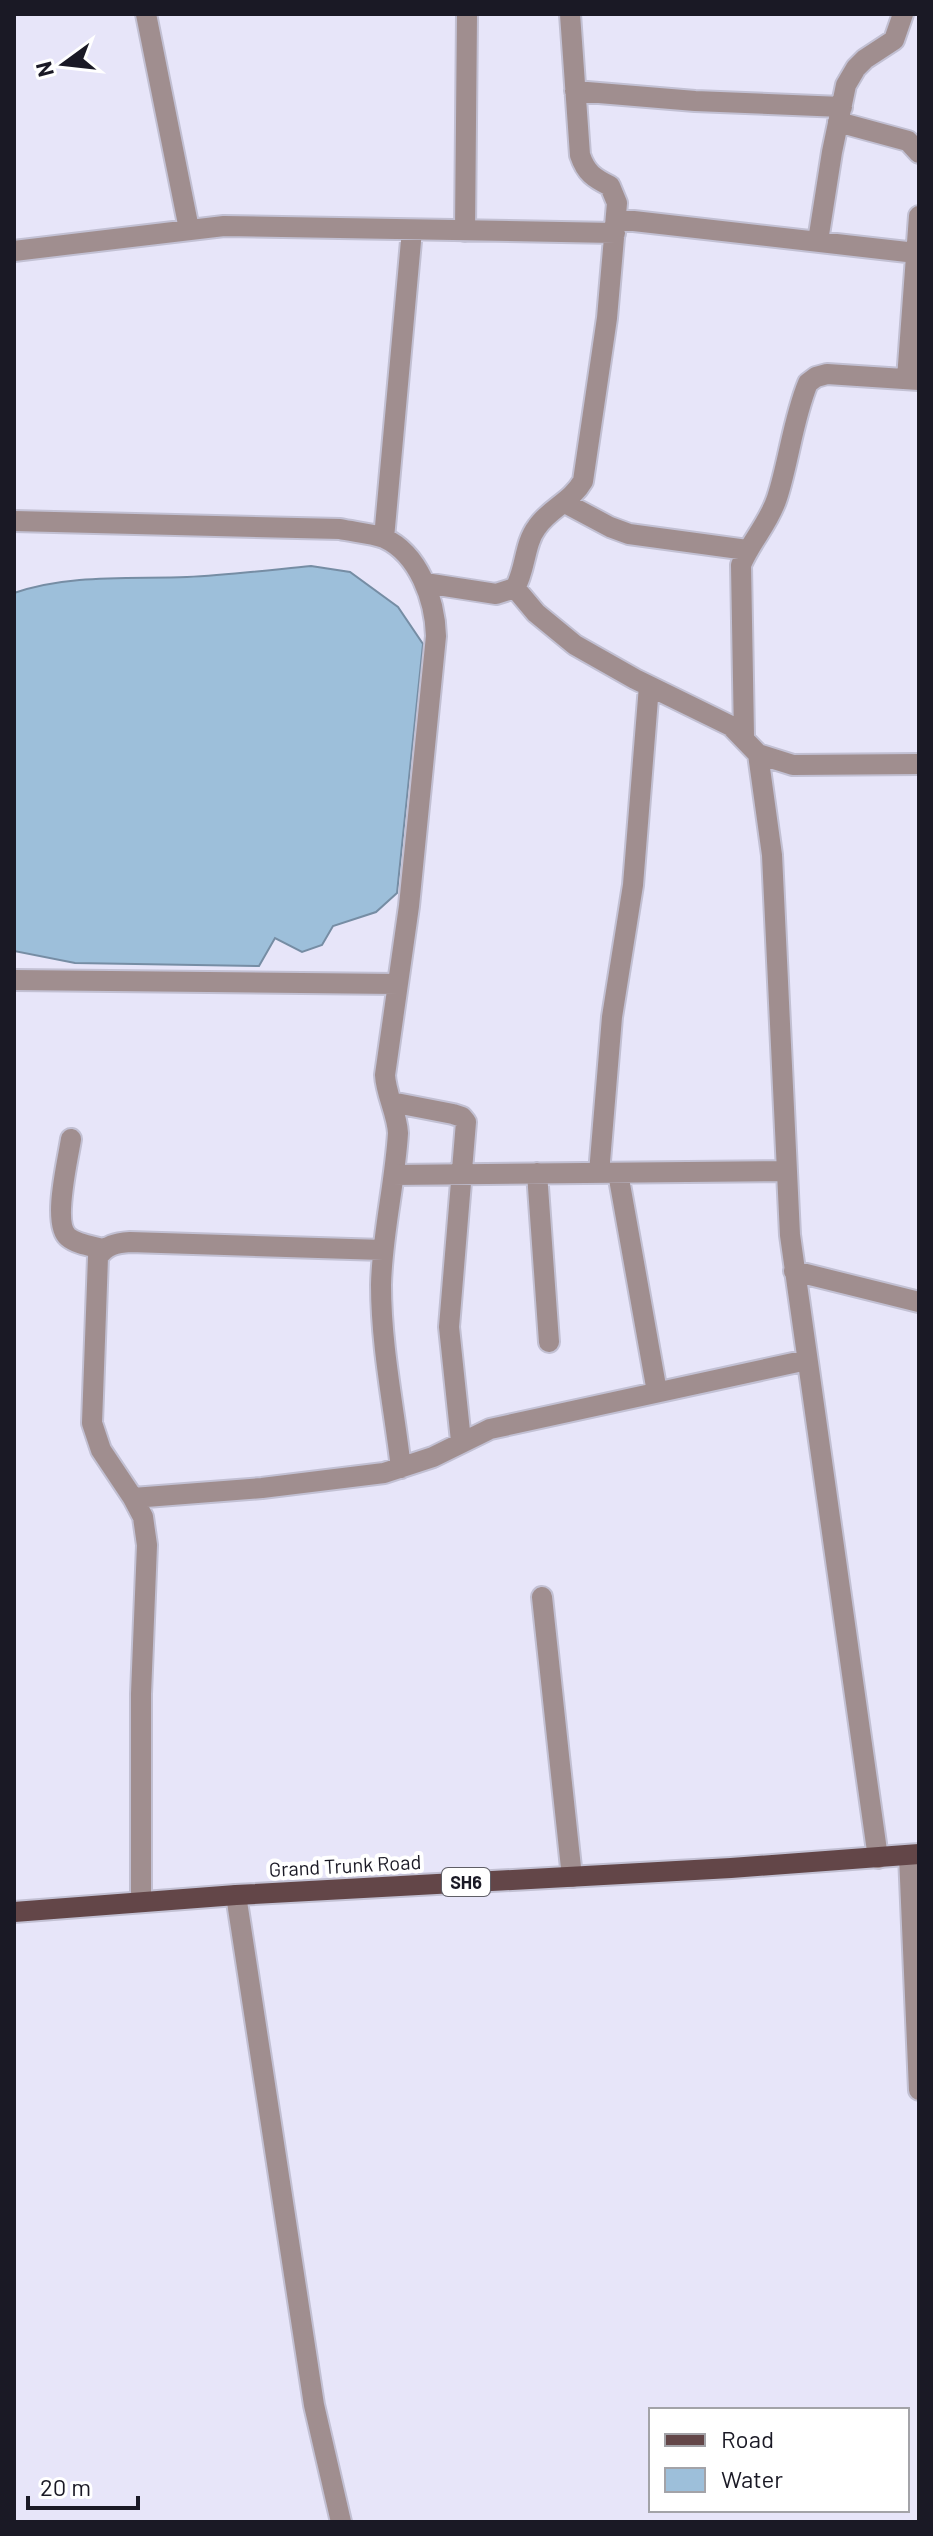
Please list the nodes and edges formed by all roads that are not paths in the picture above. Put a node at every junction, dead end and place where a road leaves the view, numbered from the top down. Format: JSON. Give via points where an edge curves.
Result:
{"nodes":[{"id":1,"x":146,"y":14,"type":"edge"},
{"id":2,"x":467,"y":14,"type":"edge"},
{"id":3,"x":570,"y":14,"type":"edge"},
{"id":4,"x":903,"y":14,"type":"edge"},
{"id":5,"x":575,"y":91,"type":"junction"},
{"id":6,"x":840,"y":115,"type":"junction"},
{"id":7,"x":919,"y":153,"type":"edge"},
{"id":8,"x":919,"y":216,"type":"edge"},
{"id":9,"x":616,"y":226,"type":"junction"},
{"id":10,"x":189,"y":229,"type":"junction"},
{"id":11,"x":412,"y":230,"type":"junction"},
{"id":12,"x":465,"y":231,"type":"junction"},
{"id":13,"x":818,"y":241,"type":"junction"},
{"id":14,"x":14,"y":251,"type":"edge"},
{"id":15,"x":916,"y":253,"type":"junction"},
{"id":16,"x":913,"y":380,"type":"edge"},
{"id":17,"x":565,"y":503,"type":"junction"},
{"id":18,"x":14,"y":521,"type":"edge"},
{"id":19,"x":384,"y":538,"type":"junction"},
{"id":20,"x":747,"y":550,"type":"junction"},
{"id":21,"x":425,"y":583,"type":"junction"},
{"id":22,"x":515,"y":588,"type":"junction"},
{"id":23,"x":649,"y":686,"type":"junction"},
{"id":24,"x":744,"y":736,"type":"junction"},
{"id":25,"x":758,"y":754,"type":"junction"},
{"id":26,"x":919,"y":764,"type":"edge"},
{"id":27,"x":14,"y":980,"type":"edge"},
{"id":28,"x":397,"y":984,"type":"junction"},
{"id":29,"x":391,"y":1102,"type":"junction"},
{"id":30,"x":71,"y":1139,"type":"dead end"},
{"id":31,"x":787,"y":1171,"type":"junction"},
{"id":32,"x":537,"y":1173,"type":"junction"},
{"id":33,"x":608,"y":1173,"type":"junction"},
{"id":34,"x":463,"y":1174,"type":"junction"},
{"id":35,"x":394,"y":1175,"type":"junction"},
{"id":36,"x":103,"y":1249,"type":"junction"},
{"id":37,"x":383,"y":1250,"type":"junction"},
{"id":38,"x":794,"y":1271,"type":"junction"},
{"id":39,"x":919,"y":1302,"type":"edge"},
{"id":40,"x":549,"y":1342,"type":"dead end"},
{"id":41,"x":807,"y":1360,"type":"junction"},
{"id":42,"x":657,"y":1392,"type":"junction"},
{"id":43,"x":461,"y":1441,"type":"junction"},
{"id":44,"x":401,"y":1468,"type":"junction"},
{"id":45,"x":133,"y":1498,"type":"junction"},
{"id":46,"x":542,"y":1597,"type":"dead end"},
{"id":47,"x":914,"y":1854,"type":"edge"},
{"id":48,"x":878,"y":1858,"type":"junction"},
{"id":49,"x":572,"y":1877,"type":"junction"},
{"id":50,"x":236,"y":1895,"type":"junction"},
{"id":51,"x":141,"y":1902,"type":"junction"},
{"id":52,"x":14,"y":1912,"type":"edge"},
{"id":53,"x":919,"y":2090,"type":"edge"},
{"id":54,"x":341,"y":2522,"type":"edge"}],
"edges":[{"from":1,"to":10,"type":"street"},
{"from":2,"to":12,"type":"street"},
{"from":3,"to":5,"type":"street"},
{"from":4,"to":6,"type":"street","via":[[894,40],[856,68]]},
{"from":5,"to":6,"type":"street"},
{"from":5,"to":9,"type":"street","via":[[580,155],[592,177],[615,193]]},
{"from":6,"to":7,"type":"street","via":[[908,141]]},
{"from":6,"to":13,"type":"street"},
{"from":8,"to":15,"type":"street"},
{"from":9,"to":12,"type":"street"},
{"from":9,"to":13,"type":"street"},
{"from":9,"to":17,"type":"street","via":[[583,481]]},
{"from":10,"to":11,"type":"street"},
{"from":10,"to":14,"type":"street"},
{"from":11,"to":12,"type":"street"},
{"from":11,"to":19,"type":"street"},
{"from":13,"to":15,"type":"street"},
{"from":15,"to":16,"type":"street"},
{"from":16,"to":20,"type":"street","via":[[827,374],[808,383],[776,500]]},
{"from":17,"to":20,"type":"street","via":[[629,534]]},
{"from":17,"to":22,"type":"street","via":[[532,534]]},
{"from":18,"to":19,"type":"street","via":[[340,529]]},
{"from":19,"to":21,"type":"street","via":[[406,554]]},
{"from":20,"to":24,"type":"street","via":[[740,581]]},
{"from":21,"to":22,"type":"street","via":[[496,594]]},
{"from":21,"to":28,"type":"street","via":[[436,636]]},
{"from":22,"to":23,"type":"street","via":[[557,632]]},
{"from":23,"to":24,"type":"street"},
{"from":23,"to":33,"type":"street","via":[[628,929],[612,1017]]},
{"from":24,"to":25,"type":"street"},
{"from":25,"to":26,"type":"street","via":[[793,765]]},
{"from":25,"to":31,"type":"street","via":[[772,855]]},
{"from":27,"to":28,"type":"street"},
{"from":28,"to":29,"type":"street","via":[[385,1075]]},
{"from":29,"to":34,"type":"street","via":[[462,1117],[467,1130]]},
{"from":29,"to":35,"type":"street","via":[[398,1133]]},
{"from":30,"to":36,"type":"street","via":[[61,1227],[73,1240]]},
{"from":31,"to":33,"type":"street"},
{"from":31,"to":38,"type":"street"},
{"from":32,"to":33,"type":"street"},
{"from":32,"to":34,"type":"street"},
{"from":32,"to":40,"type":"street"},
{"from":33,"to":42,"type":"street"},
{"from":34,"to":35,"type":"street"},
{"from":34,"to":43,"type":"street","via":[[449,1327]]},
{"from":35,"to":37,"type":"street"},
{"from":36,"to":37,"type":"street","via":[[130,1242]]},
{"from":36,"to":45,"type":"street","via":[[96,1269],[92,1423],[101,1450]]},
{"from":37,"to":44,"type":"street","via":[[383,1321]]},
{"from":38,"to":39,"type":"street"},
{"from":38,"to":41,"type":"street"},
{"from":41,"to":42,"type":"street"},
{"from":41,"to":48,"type":"street"},
{"from":42,"to":43,"type":"street","via":[[490,1429]]},
{"from":43,"to":44,"type":"street"},
{"from":44,"to":45,"type":"street","via":[[262,1488]]},
{"from":45,"to":51,"type":"street","via":[[143,1517],[147,1545]]},
{"from":46,"to":49,"type":"street"},
{"from":47,"to":48,"type":"main road","name":"Grand Trunk Road","number":"SH6"},
{"from":47,"to":53,"type":"street"},
{"from":48,"to":49,"type":"main road","name":"Grand Trunk Road","number":"SH6"},
{"from":49,"to":50,"type":"main road","name":"Grand Trunk Road","number":"SH6"},
{"from":50,"to":51,"type":"main road","name":"Grand Trunk Road","number":"SH6"},
{"from":50,"to":54,"type":"street","via":[[314,2405]]},
{"from":51,"to":52,"type":"main road","name":"Grand Trunk Road","number":"SH6"}]}
